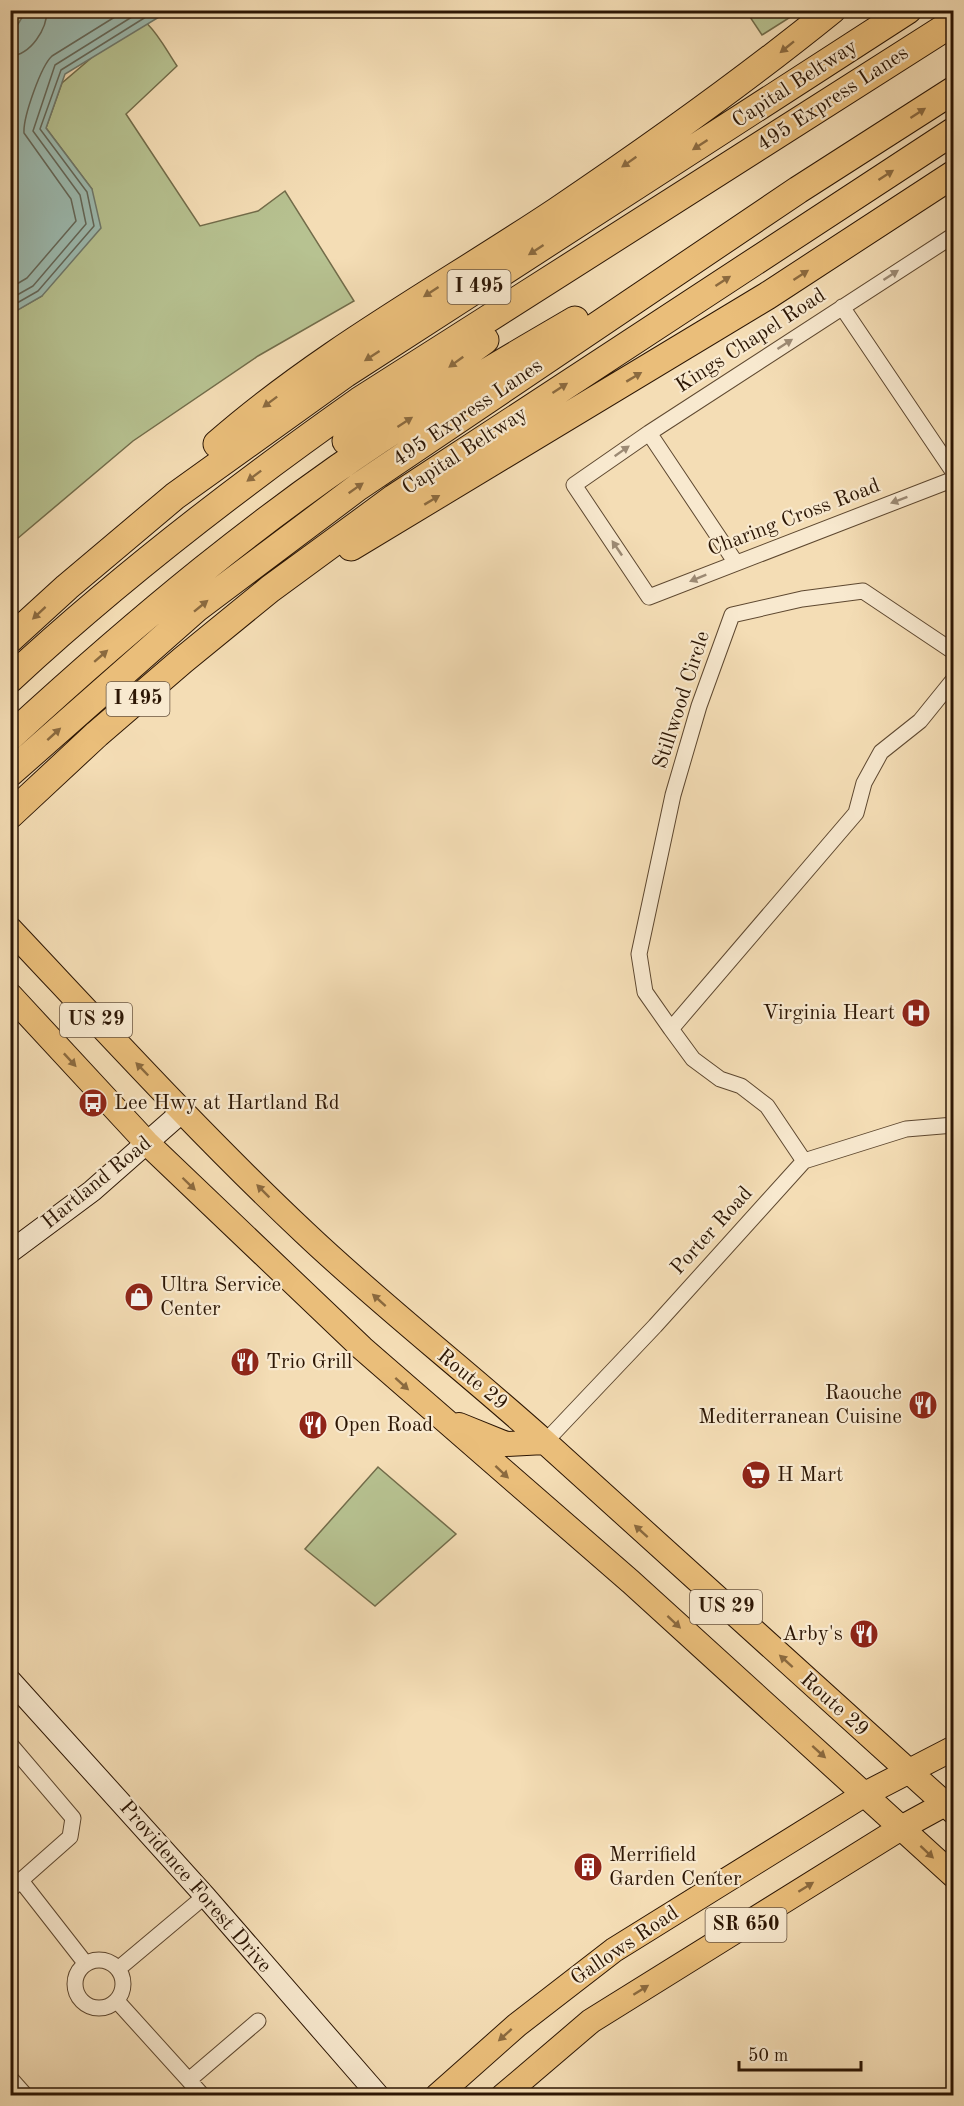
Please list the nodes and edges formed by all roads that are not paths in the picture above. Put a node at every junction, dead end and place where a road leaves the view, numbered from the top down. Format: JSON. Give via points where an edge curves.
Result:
{"nodes":[{"id":1,"x":832,"y":10,"type":"edge"},
{"id":2,"x":908,"y":10,"type":"edge"},
{"id":3,"x":954,"y":22,"type":"edge"},
{"id":4,"x":954,"y":90,"type":"edge"},
{"id":5,"x":954,"y":131,"type":"edge"},
{"id":6,"x":954,"y":174,"type":"edge"},
{"id":7,"x":707,"y":180,"type":"junction"},
{"id":8,"x":798,"y":190,"type":"junction"},
{"id":9,"x":954,"y":235,"type":"edge"},
{"id":10,"x":842,"y":307,"type":"junction"},
{"id":11,"x":649,"y":432,"type":"junction"},
{"id":12,"x":954,"y":473,"type":"edge"},
{"id":13,"x":954,"y":478,"type":"edge"},
{"id":14,"x":736,"y":563,"type":"junction"},
{"id":15,"x":66,"y":587,"type":"junction"},
{"id":16,"x":270,"y":589,"type":"junction"},
{"id":17,"x":649,"y":597,"type":"joint"},
{"id":18,"x":10,"y":639,"type":"edge"},
{"id":19,"x":954,"y":652,"type":"edge"},
{"id":20,"x":10,"y":679,"type":"edge"},
{"id":21,"x":954,"y":679,"type":"edge"},
{"id":22,"x":10,"y":713,"type":"edge"},
{"id":23,"x":10,"y":737,"type":"edge"},
{"id":24,"x":10,"y":773,"type":"edge"},
{"id":25,"x":10,"y":815,"type":"edge"},
{"id":26,"x":10,"y":929,"type":"edge"},
{"id":27,"x":10,"y":995,"type":"edge"},
{"id":28,"x":671,"y":1029,"type":"junction"},
{"id":29,"x":183,"y":1111,"type":"junction"},
{"id":30,"x":954,"y":1125,"type":"edge"},
{"id":31,"x":147,"y":1143,"type":"junction"},
{"id":32,"x":804,"y":1161,"type":"junction"},
{"id":33,"x":10,"y":1252,"type":"edge"},
{"id":34,"x":443,"y":1419,"type":"junction"},
{"id":35,"x":545,"y":1442,"type":"junction"},
{"id":36,"x":10,"y":1680,"type":"edge"},
{"id":37,"x":10,"y":1744,"type":"edge"},
{"id":38,"x":954,"y":1748,"type":"edge"},
{"id":39,"x":908,"y":1771,"type":"junction"},
{"id":40,"x":865,"y":1794,"type":"junction"},
{"id":41,"x":950,"y":1805,"type":"edge"},
{"id":42,"x":901,"y":1828,"type":"junction"},
{"id":43,"x":954,"y":1876,"type":"edge"},
{"id":44,"x":16,"y":1886,"type":"edge"},
{"id":45,"x":205,"y":1896,"type":"junction"},
{"id":46,"x":86,"y":1964,"type":"junction"},
{"id":47,"x":118,"y":1969,"type":"junction"},
{"id":48,"x":117,"y":2001,"type":"junction"},
{"id":49,"x":258,"y":2021,"type":"dead end"},
{"id":50,"x":10,"y":2078,"type":"edge"},
{"id":51,"x":189,"y":2080,"type":"junction"},
{"id":52,"x":26,"y":2096,"type":"edge"},
{"id":53,"x":202,"y":2096,"type":"edge"},
{"id":54,"x":378,"y":2096,"type":"edge"},
{"id":55,"x":437,"y":2096,"type":"edge"},
{"id":56,"x":503,"y":2096,"type":"edge"}],
"edges":[{"from":1,"to":15,"type":"highway","one_way":true,"via":[[733,90],[558,211],[333,355],[228,434],[142,509]]},
{"from":2,"to":15,"type":"highway","name":"Capital Beltway","number":"I 495","one_way":true,"via":[[345,374],[175,496]]},
{"from":3,"to":7,"type":"highway","name":"495 Express Lanes","number":"I 495"},
{"from":8,"to":4,"type":"highway","name":"495 Express Lanes","number":"I 495","one_way":true},
{"from":16,"to":5,"type":"highway","name":"Capital Beltway","number":"I 495","one_way":true,"via":[[403,492]]},
{"from":16,"to":6,"type":"highway","one_way":true,"via":[[370,537],[757,303]]},
{"from":7,"to":20,"type":"highway","name":"495 Express Lanes","number":"I 495","one_way":true,"via":[[359,401],[273,462],[129,573]]},
{"from":7,"to":22,"type":"highway","one_way":true,"via":[[242,516],[93,638]]},
{"from":23,"to":8,"type":"highway","one_way":true,"via":[[139,622],[310,488],[471,381]]},
{"from":24,"to":8,"type":"highway","name":"495 Express Lanes","number":"I 495","one_way":true,"via":[[197,608],[358,487]]},
{"from":10,"to":9,"type":"street","name":"Kings Chapel Road","one_way":true},
{"from":11,"to":10,"type":"street","name":"Kings Chapel Road","one_way":true},
{"from":10,"to":12,"type":"street"},
{"from":11,"to":14,"type":"street"},
{"from":17,"to":11,"type":"street","name":"Kings Chapel Road","one_way":true,"via":[[574,484]]},
{"from":13,"to":14,"type":"street","name":"Charing Cross Road","one_way":true},
{"from":14,"to":17,"type":"street","name":"Charing Cross Road","one_way":true},
{"from":15,"to":18,"type":"highway","name":"Capital Beltway","number":"I 495","one_way":true},
{"from":16,"to":25,"type":"highway","name":"Capital Beltway","number":"I 495","via":[[97,734]]},
{"from":19,"to":28,"type":"street","name":"Stillwood Circle","via":[[863,591],[802,599],[732,615],[699,706],[673,795],[639,954],[645,992]]},
{"from":21,"to":28,"type":"street","via":[[920,721],[881,752],[864,783],[856,813]]},
{"from":29,"to":26,"type":"main road","name":"Route 29","number":"US 29","one_way":true},
{"from":27,"to":31,"type":"main road","number":"US 29","one_way":true},
{"from":28,"to":32,"type":"street","name":"Stillwood Circle","via":[[693,1059],[767,1106]]},
{"from":29,"to":31,"type":"street","name":"Hartland Road"},
{"from":35,"to":29,"type":"main road","name":"Route 29","number":"US 29","one_way":true,"via":[[423,1340],[313,1240]]},
{"from":30,"to":32,"type":"street","via":[[906,1129]]},
{"from":31,"to":33,"type":"street","name":"Hartland Road","via":[[92,1191]]},
{"from":31,"to":34,"type":"main road","number":"US 29","one_way":true,"via":[[362,1348]]},
{"from":32,"to":35,"type":"street","name":"Porter Road"},
{"from":34,"to":35,"type":"main road","via":[[506,1444]]},
{"from":34,"to":40,"type":"main road","number":"US 29","one_way":true,"via":[[631,1582]]},
{"from":39,"to":35,"type":"main road","name":"Route 29","number":"US 29","one_way":true},
{"from":36,"to":45,"type":"street","name":"Providence Forest Drive"},
{"from":37,"to":44,"type":"street","via":[[73,1818],[70,1837]]},
{"from":38,"to":39,"type":"main road","name":"Gallows Road","number":"SR 650"},
{"from":39,"to":40,"type":"main road","name":"Gallows Road","number":"SR 650"},
{"from":39,"to":41,"type":"main road","name":"Route 29","number":"US 29"},
{"from":40,"to":42,"type":"main road","number":"US 29"},
{"from":40,"to":55,"type":"main road","name":"Gallows Road","number":"SR 650","one_way":true,"via":[[614,1950],[517,2025]]},
{"from":41,"to":42,"type":"main road","name":"Gallows Road","number":"SR 650"},
{"from":42,"to":43,"type":"main road","number":"US 29","one_way":true},
{"from":56,"to":42,"type":"main road","name":"Gallows Road","number":"SR 650","one_way":true,"via":[[591,2021]]},
{"from":44,"to":46,"type":"street"},
{"from":45,"to":47,"type":"street"},
{"from":45,"to":54,"type":"street","name":"Providence Forest Drive"},
{"from":46,"to":47,"type":"street","via":[[106,1961]]},
{"from":46,"to":48,"type":"street","via":[[75,1985],[81,2000],[103,2008]]},
{"from":47,"to":48,"type":"street","via":[[123,1981]]},
{"from":48,"to":51,"type":"street"},
{"from":49,"to":51,"type":"street"},
{"from":50,"to":52,"type":"street"},
{"from":51,"to":53,"type":"street"}]}
